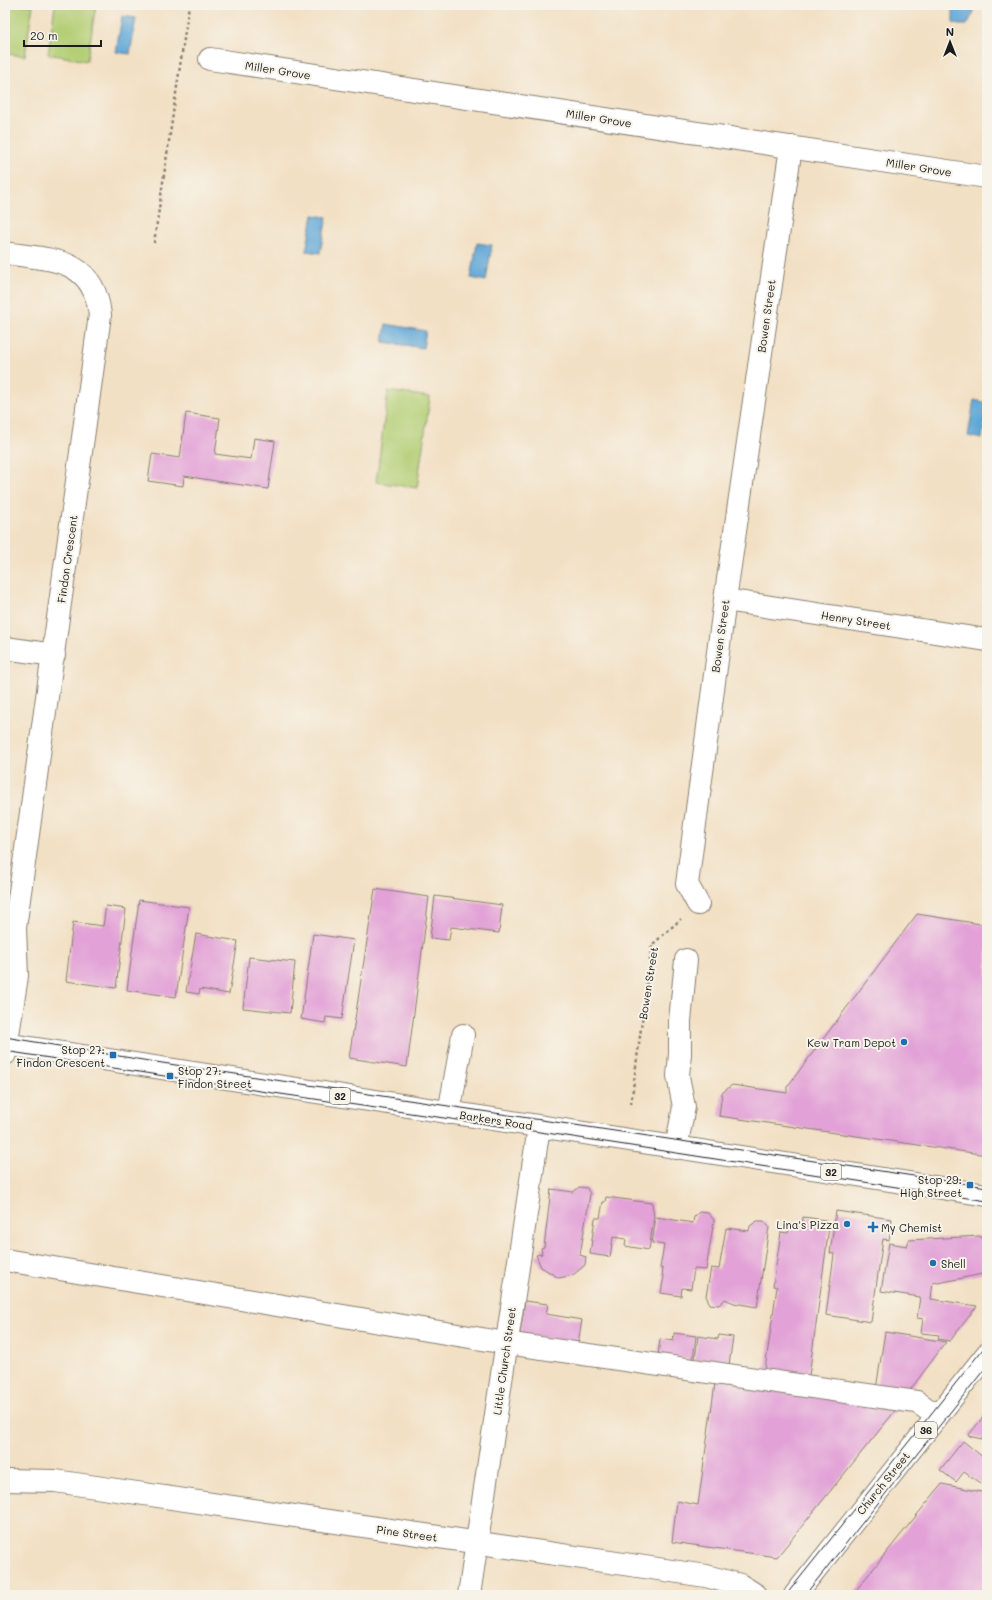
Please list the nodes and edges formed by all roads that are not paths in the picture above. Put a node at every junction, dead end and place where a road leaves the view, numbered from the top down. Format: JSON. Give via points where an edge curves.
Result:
{"nodes":[{"id":1,"x":210,"y":59,"type":"dead end"},
{"id":2,"x":791,"y":147,"type":"junction"},
{"id":3,"x":987,"y":177,"type":"edge"},
{"id":4,"x":5,"y":253,"type":"edge"},
{"id":5,"x":725,"y":600,"type":"junction"},
{"id":6,"x":987,"y":640,"type":"edge"},
{"id":7,"x":5,"y":648,"type":"edge"},
{"id":8,"x":54,"y":654,"type":"junction"},
{"id":9,"x":698,"y":904,"type":"road end"},
{"id":10,"x":15,"y":928,"type":"junction"},
{"id":11,"x":5,"y":957,"type":"edge"},
{"id":12,"x":686,"y":960,"type":"dead end"},
{"id":13,"x":463,"y":1035,"type":"dead end"},
{"id":14,"x":6,"y":1048,"type":"edge"},
{"id":15,"x":449,"y":1112,"type":"junction"},
{"id":16,"x":539,"y":1127,"type":"junction"},
{"id":17,"x":676,"y":1148,"type":"junction"},
{"id":18,"x":987,"y":1195,"type":"edge"},
{"id":19,"x":5,"y":1260,"type":"edge"},
{"id":20,"x":506,"y":1343,"type":"junction"},
{"id":21,"x":987,"y":1354,"type":"edge"},
{"id":22,"x":938,"y":1416,"type":"junction"},
{"id":23,"x":5,"y":1464,"type":"edge"},
{"id":24,"x":5,"y":1480,"type":"edge"},
{"id":25,"x":55,"y":1480,"type":"junction"},
{"id":26,"x":477,"y":1543,"type":"junction"},
{"id":27,"x":469,"y":1595,"type":"edge"},
{"id":28,"x":756,"y":1595,"type":"edge"},
{"id":29,"x":795,"y":1595,"type":"edge"}],
"edges":[{"from":1,"to":2,"type":"street","name":"Miller Grove"},
{"from":2,"to":3,"type":"street","name":"Miller Grove"},
{"from":2,"to":5,"type":"street","name":"Bowen Street"},
{"from":4,"to":8,"type":"street","name":"Findon Crescent","via":[[45,259],[76,268],[87,278],[98,301],[98,330]]},
{"from":5,"to":6,"type":"street","name":"Henry Street"},
{"from":5,"to":9,"type":"street","name":"Bowen Street","via":[[687,884]]},
{"from":7,"to":8,"type":"street"},
{"from":8,"to":10,"type":"street","name":"Findon Crescent"},
{"from":10,"to":11,"type":"street","name":"Findon Crescent"},
{"from":10,"to":14,"type":"street","name":"Findon Crescent","via":[[17,976]]},
{"from":12,"to":17,"type":"street","via":[[678,1076],[684,1107]]},
{"from":13,"to":15,"type":"street"},
{"from":14,"to":15,"type":"street","name":"Barkers Road","number":"32"},
{"from":15,"to":16,"type":"street","name":"Barkers Road","number":"32"},
{"from":16,"to":17,"type":"street","name":"Barkers Road","number":"32"},
{"from":16,"to":20,"type":"street","name":"Little Church Street"},
{"from":17,"to":18,"type":"street","name":"Barkers Road","number":"32"},
{"from":19,"to":20,"type":"street"},
{"from":20,"to":22,"type":"street","via":[[917,1402]]},
{"from":20,"to":26,"type":"street","name":"Little Church Street"},
{"from":21,"to":22,"type":"street","name":"Church Street","number":"36"},
{"from":22,"to":29,"type":"street","name":"Church Street","number":"36"},
{"from":23,"to":25,"type":"street","name":"Pine Street"},
{"from":24,"to":25,"type":"street","name":"Pine Street"},
{"from":25,"to":26,"type":"street","name":"Pine Street"},
{"from":26,"to":27,"type":"street","name":"Little Church Street"},
{"from":26,"to":28,"type":"street","name":"Pine Street","via":[[706,1576],[740,1585]]}]}
